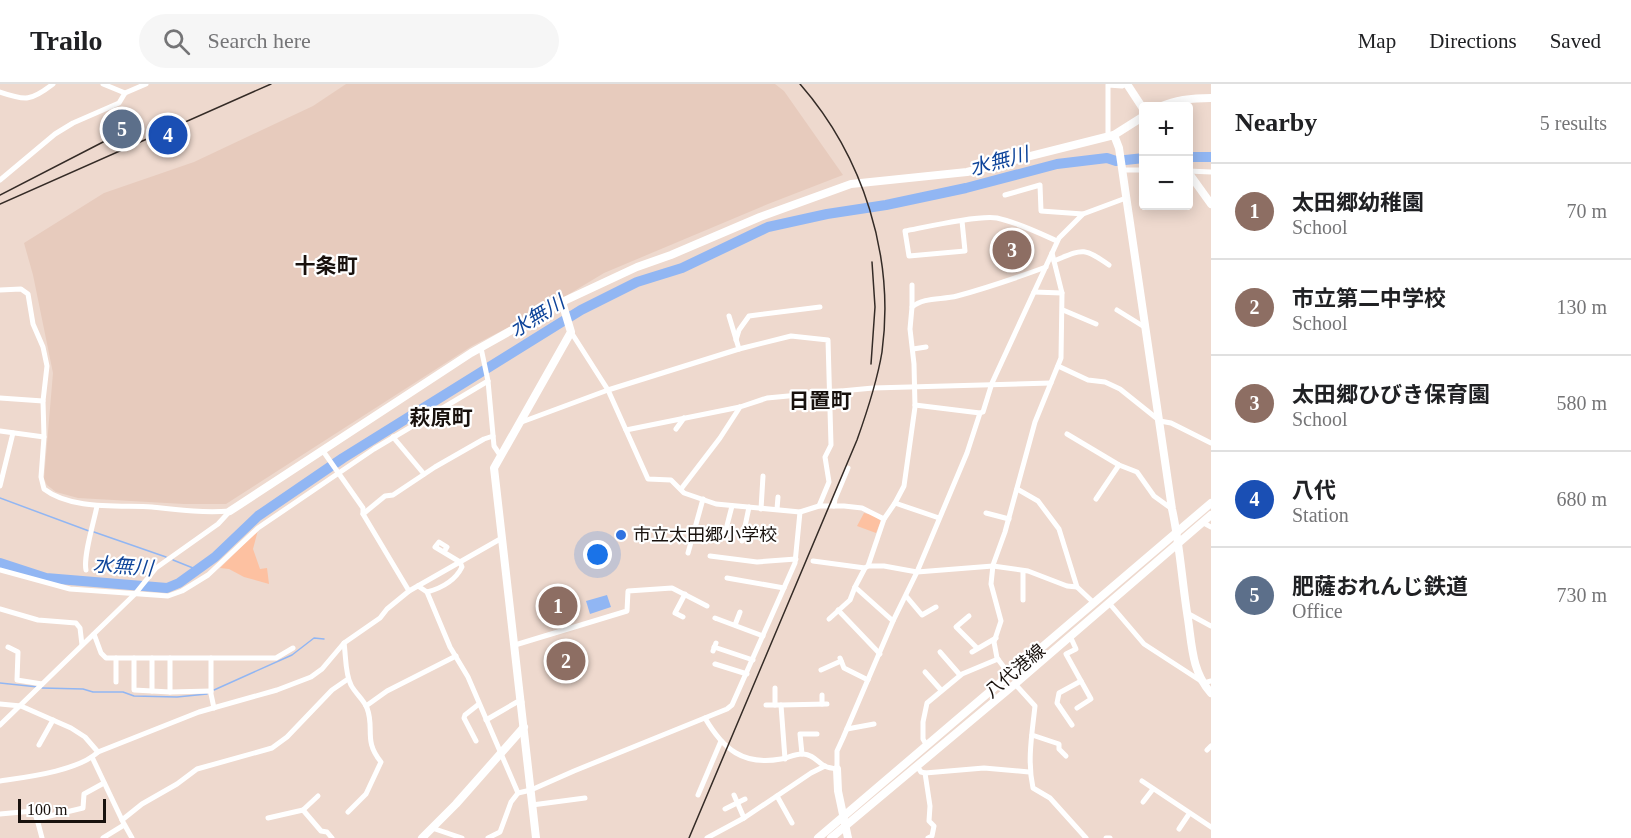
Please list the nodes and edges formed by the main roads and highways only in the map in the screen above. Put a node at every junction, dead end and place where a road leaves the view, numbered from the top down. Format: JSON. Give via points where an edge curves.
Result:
{"nodes":[{"id":1,"x":1126,"y":84,"type":"edge"},
{"id":2,"x":1139,"y":104,"type":"edge"},
{"id":3,"x":1193,"y":178,"type":"edge"},
{"id":4,"x":1211,"y":204,"type":"edge"}],
"edges":[{"from":1,"to":2,"type":"main road"},
{"from":3,"to":4,"type":"main road"}]}
